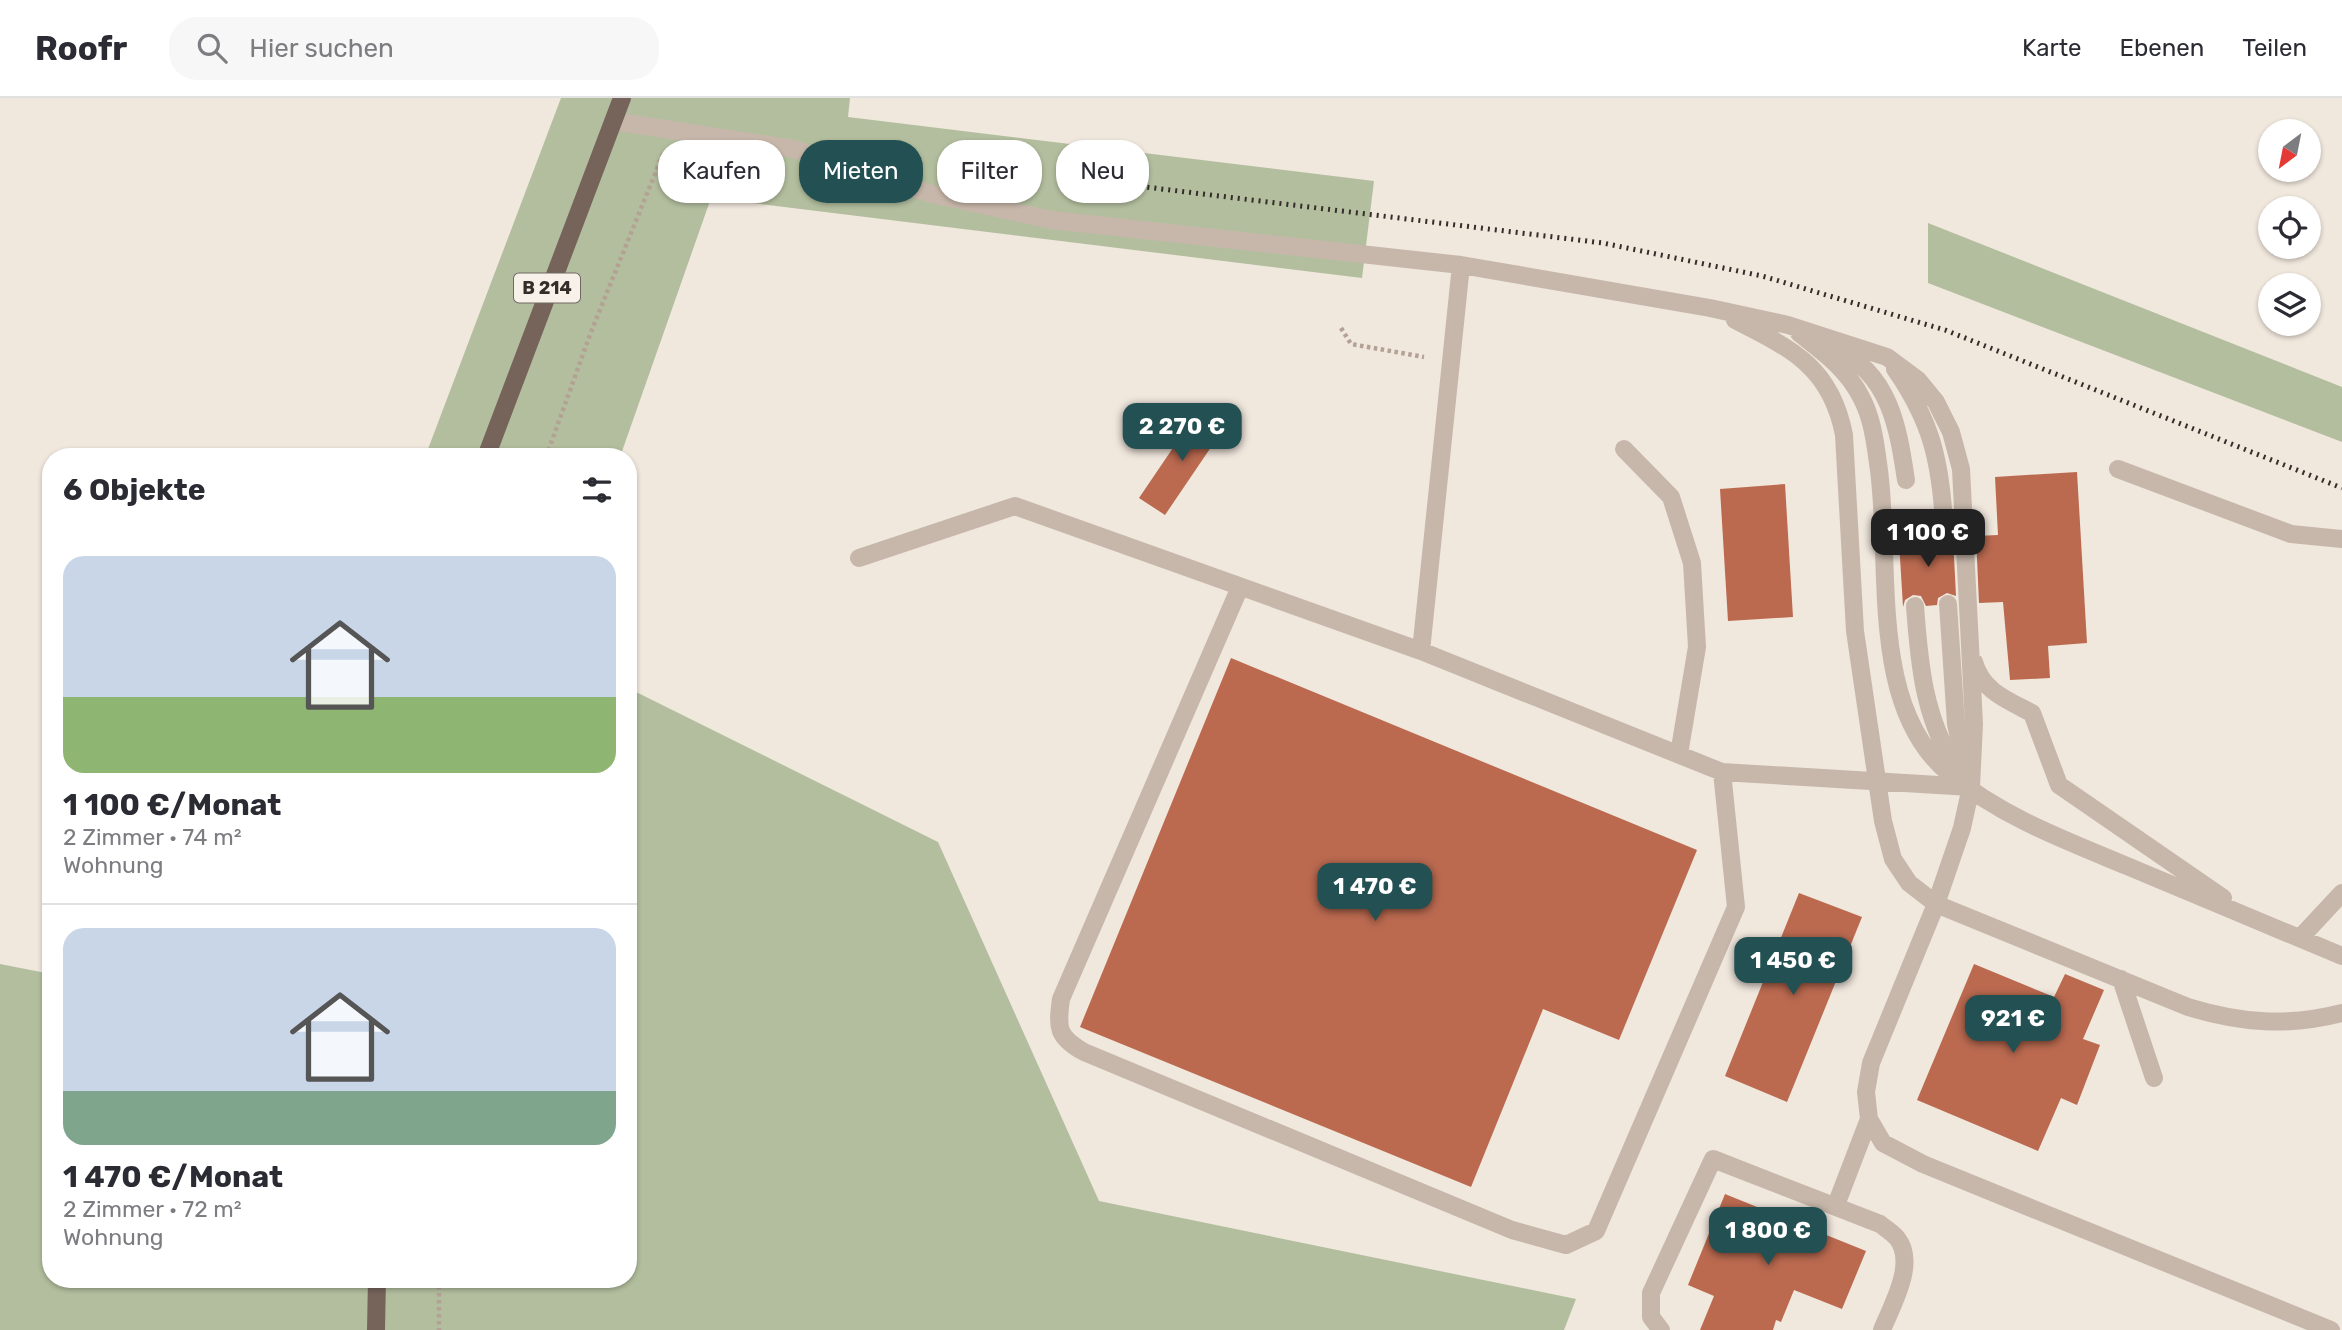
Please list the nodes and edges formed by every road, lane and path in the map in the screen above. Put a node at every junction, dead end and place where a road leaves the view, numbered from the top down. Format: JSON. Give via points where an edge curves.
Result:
{"nodes":[{"id":1,"x":622,"y":98,"type":"edge"},
{"id":2,"x":613,"y":121,"type":"junction"},
{"id":3,"x":667,"y":130,"type":"junction"},
{"id":4,"x":1461,"y":265,"type":"junction"},
{"id":5,"x":1710,"y":307,"type":"junction"},
{"id":6,"x":1788,"y":325,"type":"junction"},
{"id":7,"x":1341,"y":328,"type":"dead end"},
{"id":8,"x":1887,"y":357,"type":"junction"},
{"id":9,"x":1452,"y":362,"type":"junction"},
{"id":10,"x":489,"y":448,"type":"edge"},
{"id":11,"x":549,"y":448,"type":"edge"},
{"id":12,"x":1624,"y":449,"type":"dead end"},
{"id":13,"x":2118,"y":469,"type":"dead end"},
{"id":14,"x":1906,"y":480,"type":"dead end"},
{"id":15,"x":1944,"y":522,"type":"dead end"},
{"id":16,"x":2342,"y":539,"type":"edge"},
{"id":17,"x":859,"y":558,"type":"dead end"},
{"id":18,"x":1240,"y":587,"type":"junction"},
{"id":19,"x":1948,"y":604,"type":"dead end"},
{"id":20,"x":1915,"y":606,"type":"dead end"},
{"id":21,"x":1970,"y":647,"type":"junction"},
{"id":22,"x":1421,"y":651,"type":"junction"},
{"id":23,"x":1679,"y":754,"type":"junction"},
{"id":24,"x":1722,"y":772,"type":"junction"},
{"id":25,"x":1877,"y":782,"type":"junction"},
{"id":26,"x":1971,"y":788,"type":"junction"},
{"id":27,"x":2342,"y":893,"type":"edge"},
{"id":28,"x":1936,"y":904,"type":"junction"},
{"id":29,"x":2254,"y":919,"type":"junction"},
{"id":30,"x":2300,"y":938,"type":"junction"},
{"id":31,"x":2342,"y":956,"type":"edge"},
{"id":32,"x":2121,"y":979,"type":"junction"},
{"id":33,"x":2342,"y":1013,"type":"edge"},
{"id":34,"x":2154,"y":1078,"type":"dead end"},
{"id":35,"x":1869,"y":1119,"type":"junction"},
{"id":36,"x":1836,"y":1205,"type":"junction"},
{"id":37,"x":377,"y":1288,"type":"edge"},
{"id":38,"x":439,"y":1288,"type":"edge"},
{"id":39,"x":376,"y":1330,"type":"edge"},
{"id":40,"x":439,"y":1330,"type":"edge"},
{"id":41,"x":1661,"y":1330,"type":"edge"},
{"id":42,"x":1882,"y":1330,"type":"edge"},
{"id":43,"x":2331,"y":1330,"type":"edge"}],
"edges":[{"from":1,"to":2,"type":"main road","number":"B 214"},
{"from":2,"to":3,"type":"lane"},
{"from":2,"to":10,"type":"main road","number":"B 214"},
{"from":3,"to":4,"type":"lane","via":[[794,149],[932,194],[1052,220]]},
{"from":3,"to":11,"type":"path","via":[[662,164],[591,332]]},
{"from":4,"to":5,"type":"lane"},
{"from":4,"to":9,"type":"lane"},
{"from":5,"to":6,"type":"lane"},
{"from":5,"to":25,"type":"lane","via":[[1806,361],[1826,383],[1839,408],[1855,631]]},
{"from":6,"to":8,"type":"lane"},
{"from":6,"to":14,"type":"lane","via":[[1847,354],[1881,387],[1898,426]]},
{"from":6,"to":26,"type":"lane","via":[[1842,368],[1862,398],[1874,432],[1881,479],[1893,670],[1904,708],[1926,747],[1949,774]]},
{"from":7,"to":9,"type":"path","via":[[1351,344]]},
{"from":8,"to":15,"type":"lane","via":[[1916,400],[1933,438]]},
{"from":8,"to":21,"type":"lane","via":[[1918,380],[1951,432],[1961,469]]},
{"from":9,"to":22,"type":"lane"},
{"from":12,"to":23,"type":"lane","via":[[1671,498],[1692,563],[1697,647]]},
{"from":13,"to":16,"type":"lane","via":[[2291,534]]},
{"from":17,"to":18,"type":"lane","via":[[1014,506]]},
{"from":18,"to":22,"type":"lane"},
{"from":18,"to":24,"type":"lane","via":[[1060,999],[1057,1026],[1067,1043],[1084,1052],[1512,1230],[1566,1245],[1596,1231],[1736,907]]},
{"from":19,"to":26,"type":"lane","via":[[1956,724]]},
{"from":20,"to":26,"type":"lane","via":[[1926,700],[1944,750]]},
{"from":21,"to":26,"type":"lane"},
{"from":21,"to":29,"type":"lane","via":[[1978,677],[1993,692],[2032,713],[2059,785]]},
{"from":22,"to":23,"type":"lane"},
{"from":23,"to":24,"type":"lane"},
{"from":24,"to":25,"type":"lane"},
{"from":25,"to":26,"type":"lane"},
{"from":25,"to":28,"type":"lane","via":[[1893,859],[1909,883]]},
{"from":26,"to":28,"type":"lane"},
{"from":26,"to":29,"type":"lane","via":[[2010,816]]},
{"from":27,"to":30,"type":"lane"},
{"from":28,"to":32,"type":"lane"},
{"from":28,"to":35,"type":"lane","via":[[1871,1063],[1866,1092]]},
{"from":29,"to":30,"type":"lane"},
{"from":30,"to":31,"type":"lane"},
{"from":32,"to":33,"type":"lane","via":[[2226,1018],[2298,1022]]},
{"from":32,"to":34,"type":"lane"},
{"from":35,"to":36,"type":"lane"},
{"from":35,"to":43,"type":"lane","via":[[1884,1143],[1923,1164]]},
{"from":36,"to":41,"type":"lane","via":[[1713,1159],[1651,1293],[1651,1317]]},
{"from":36,"to":42,"type":"lane","via":[[1880,1224],[1898,1239],[1904,1256],[1901,1282]]},
{"from":37,"to":39,"type":"main road"},
{"from":38,"to":40,"type":"path"}]}
